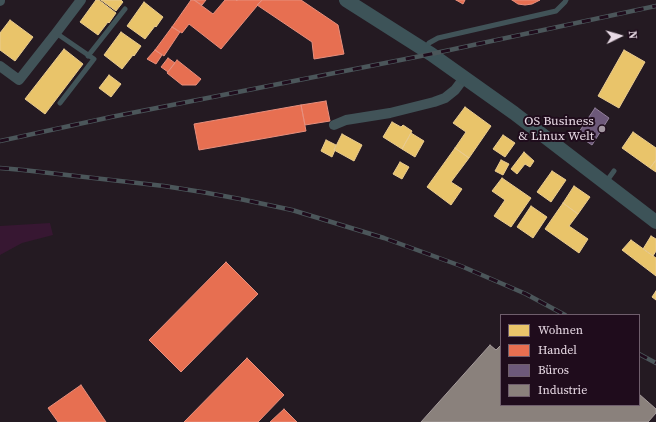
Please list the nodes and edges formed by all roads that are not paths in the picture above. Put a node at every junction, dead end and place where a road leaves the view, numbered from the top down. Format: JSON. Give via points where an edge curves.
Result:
{"nodes":[{"id":1,"x":81,"y":0,"type":"edge"},
{"id":2,"x":346,"y":0,"type":"edge"},
{"id":3,"x":566,"y":0,"type":"edge"},
{"id":4,"x":124,"y":9,"type":"dead end"},
{"id":5,"x":56,"y":33,"type":"junction"},
{"id":6,"x":423,"y":49,"type":"junction"},
{"id":7,"x":88,"y":56,"type":"junction"},
{"id":8,"x":0,"y":66,"type":"edge"},
{"id":9,"x":464,"y":78,"type":"junction"},
{"id":10,"x":60,"y":103,"type":"dead end"},
{"id":11,"x":334,"y":125,"type":"dead end"},
{"id":12,"x":614,"y":171,"type":"dead end"},
{"id":13,"x":606,"y":183,"type":"junction"},
{"id":14,"x":656,"y":222,"type":"edge"}],
"edges":[{"from":1,"to":5,"type":"street"},
{"from":2,"to":6,"type":"main road"},
{"from":3,"to":6,"type":"lane","via":[[556,11],[438,38]]},
{"from":4,"to":7,"type":"lane"},
{"from":5,"to":7,"type":"lane"},
{"from":5,"to":8,"type":"street","via":[[18,80]]},
{"from":6,"to":9,"type":"main road"},
{"from":7,"to":10,"type":"lane","via":[[94,59]]},
{"from":9,"to":11,"type":"street","via":[[456,90],[434,102],[346,120]]},
{"from":9,"to":13,"type":"main road"},
{"from":12,"to":13,"type":"lane"},
{"from":13,"to":14,"type":"main road"}]}
